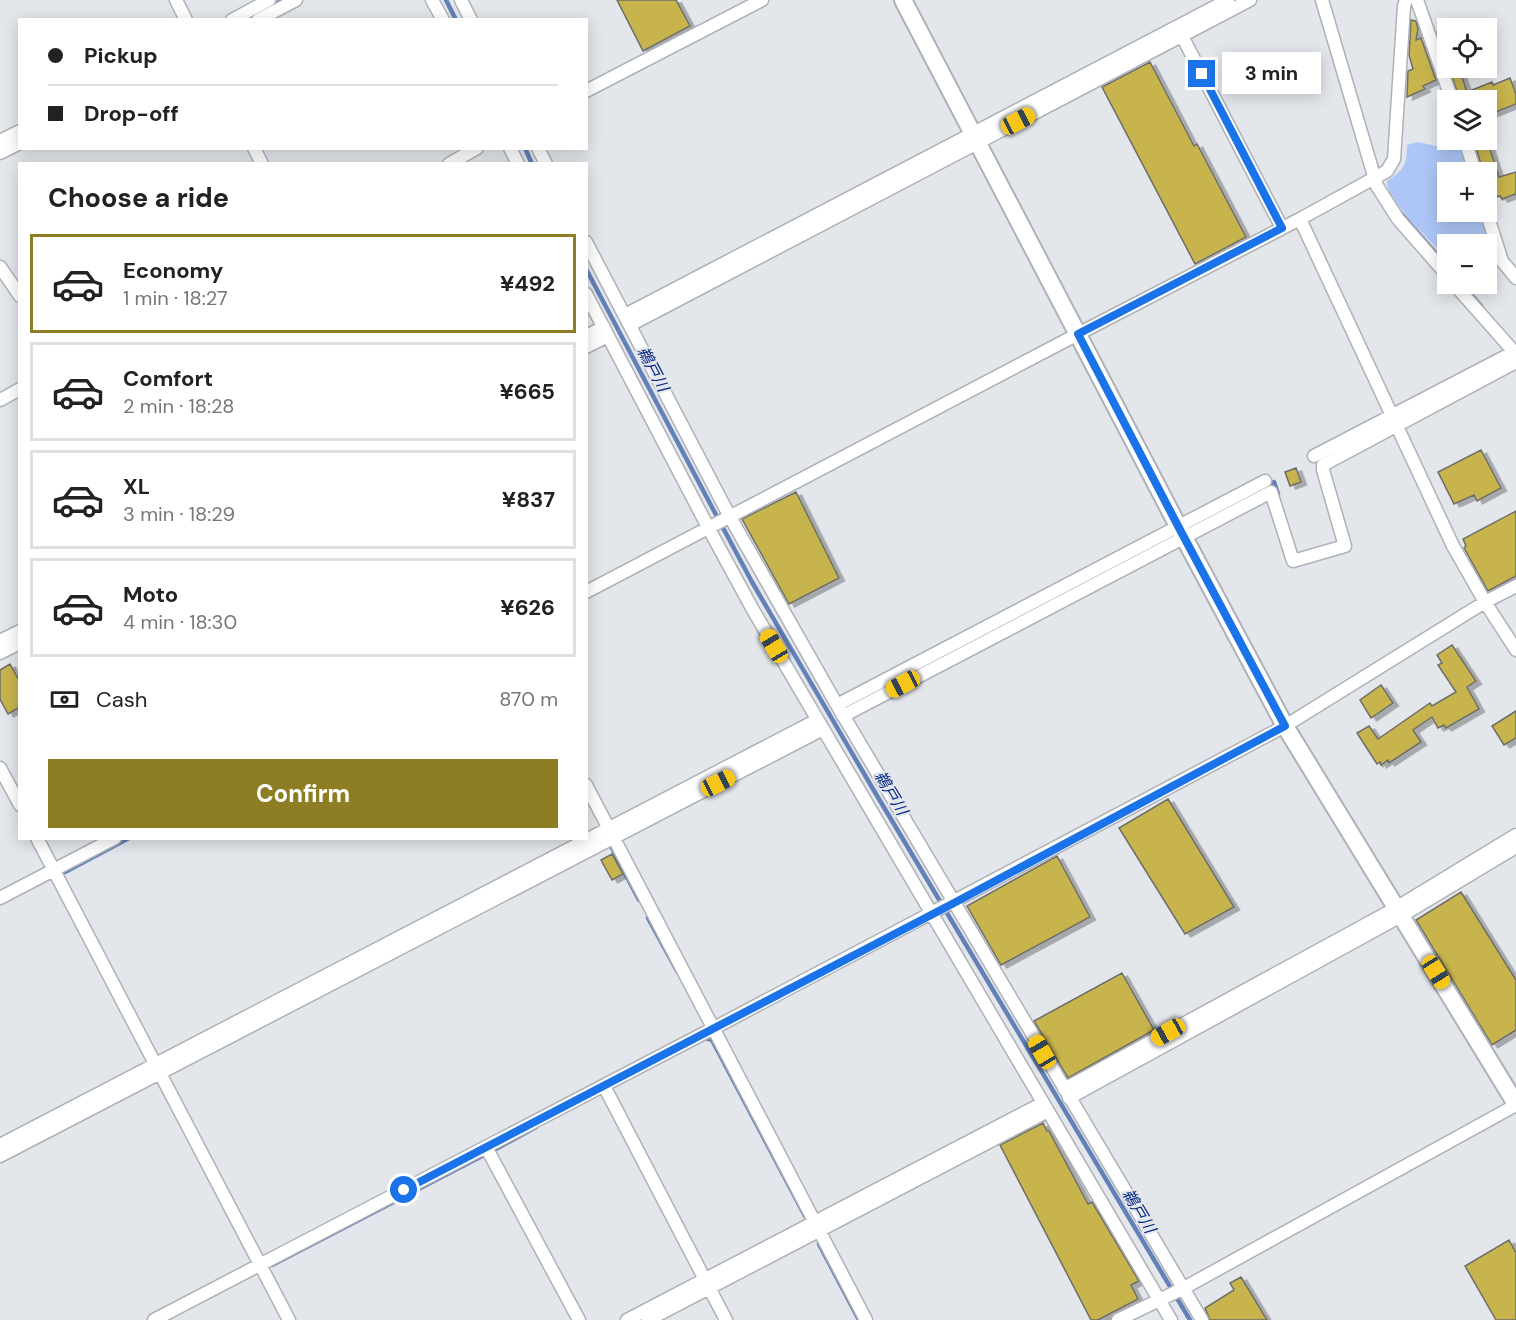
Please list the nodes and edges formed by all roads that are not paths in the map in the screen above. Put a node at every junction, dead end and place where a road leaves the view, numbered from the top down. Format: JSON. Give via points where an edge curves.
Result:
{"nodes":[{"id":1,"x":176,"y":0,"type":"edge"},
{"id":2,"x":269,"y":0,"type":"edge"},
{"id":3,"x":296,"y":0,"type":"edge"},
{"id":4,"x":432,"y":0,"type":"edge"},
{"id":5,"x":461,"y":0,"type":"edge"},
{"id":6,"x":762,"y":0,"type":"edge"},
{"id":7,"x":903,"y":0,"type":"edge"},
{"id":8,"x":1228,"y":0,"type":"edge"},
{"id":9,"x":1250,"y":0,"type":"edge"},
{"id":10,"x":1322,"y":0,"type":"edge"},
{"id":11,"x":1406,"y":0,"type":"edge"},
{"id":12,"x":1417,"y":0,"type":"edge"},
{"id":13,"x":185,"y":18,"type":"edge"},
{"id":14,"x":236,"y":18,"type":"edge"},
{"id":15,"x":262,"y":18,"type":"edge"},
{"id":16,"x":441,"y":18,"type":"edge"},
{"id":17,"x":470,"y":18,"type":"edge"},
{"id":18,"x":1182,"y":36,"type":"junction"},
{"id":19,"x":1448,"y":90,"type":"edge"},
{"id":20,"x":588,"y":91,"type":"edge"},
{"id":21,"x":18,"y":131,"type":"edge"},
{"id":22,"x":975,"y":138,"type":"junction"},
{"id":23,"x":0,"y":141,"type":"edge"},
{"id":24,"x":18,"y":144,"type":"edge"},
{"id":25,"x":474,"y":150,"type":"edge"},
{"id":26,"x":0,"y":153,"type":"edge"},
{"id":27,"x":452,"y":162,"type":"edge"},
{"id":28,"x":1374,"y":178,"type":"junction"},
{"id":29,"x":1300,"y":219,"type":"junction"},
{"id":30,"x":1490,"y":222,"type":"edge"},
{"id":31,"x":1282,"y":228,"type":"junction"},
{"id":32,"x":588,"y":246,"type":"edge"},
{"id":33,"x":1437,"y":263,"type":"edge"},
{"id":34,"x":0,"y":267,"type":"edge"},
{"id":35,"x":1516,"y":278,"type":"edge"},
{"id":36,"x":18,"y":293,"type":"edge"},
{"id":37,"x":1462,"y":294,"type":"edge"},
{"id":38,"x":588,"y":298,"type":"edge"},
{"id":39,"x":628,"y":320,"type":"junction"},
{"id":40,"x":606,"y":332,"type":"junction"},
{"id":41,"x":1078,"y":334,"type":"junction"},
{"id":42,"x":588,"y":336,"type":"edge"},
{"id":43,"x":588,"y":346,"type":"edge"},
{"id":44,"x":1515,"y":356,"type":"edge"},
{"id":45,"x":18,"y":390,"type":"edge"},
{"id":46,"x":0,"y":400,"type":"edge"},
{"id":47,"x":1394,"y":421,"type":"junction"},
{"id":48,"x":1314,"y":456,"type":"dead end"},
{"id":49,"x":1265,"y":481,"type":"dead end"},
{"id":50,"x":728,"y":518,"type":"junction"},
{"id":51,"x":711,"y":527,"type":"junction"},
{"id":52,"x":1181,"y":532,"type":"junction"},
{"id":53,"x":1516,"y":586,"type":"edge"},
{"id":54,"x":588,"y":591,"type":"edge"},
{"id":55,"x":1485,"y":602,"type":"junction"},
{"id":56,"x":18,"y":632,"type":"edge"},
{"id":57,"x":0,"y":641,"type":"edge"},
{"id":58,"x":18,"y":644,"type":"edge"},
{"id":59,"x":1516,"y":650,"type":"edge"},
{"id":60,"x":0,"y":653,"type":"edge"},
{"id":61,"x":840,"y":710,"type":"junction"},
{"id":62,"x":820,"y":724,"type":"junction"},
{"id":63,"x":1285,"y":726,"type":"junction"},
{"id":64,"x":0,"y":768,"type":"edge"},
{"id":65,"x":588,"y":788,"type":"edge"},
{"id":66,"x":18,"y":801,"type":"edge"},
{"id":67,"x":611,"y":832,"type":"junction"},
{"id":68,"x":1516,"y":835,"type":"edge"},
{"id":69,"x":38,"y":840,"type":"edge"},
{"id":70,"x":111,"y":840,"type":"edge"},
{"id":71,"x":1516,"y":847,"type":"edge"},
{"id":72,"x":54,"y":871,"type":"junction"},
{"id":73,"x":0,"y":898,"type":"edge"},
{"id":74,"x":952,"y":904,"type":"junction"},
{"id":75,"x":1399,"y":912,"type":"junction"},
{"id":76,"x":934,"y":913,"type":"junction"},
{"id":77,"x":714,"y":1029,"type":"junction"},
{"id":78,"x":157,"y":1068,"type":"junction"},
{"id":79,"x":604,"y":1086,"type":"junction"},
{"id":80,"x":1066,"y":1093,"type":"junction"},
{"id":81,"x":1516,"y":1104,"type":"edge"},
{"id":82,"x":1045,"y":1107,"type":"junction"},
{"id":83,"x":0,"y":1145,"type":"edge"},
{"id":84,"x":486,"y":1147,"type":"junction"},
{"id":85,"x":0,"y":1156,"type":"edge"},
{"id":86,"x":817,"y":1226,"type":"junction"},
{"id":87,"x":260,"y":1264,"type":"junction"},
{"id":88,"x":707,"y":1284,"type":"junction"},
{"id":89,"x":1180,"y":1289,"type":"junction"},
{"id":90,"x":1161,"y":1298,"type":"junction"},
{"id":91,"x":154,"y":1320,"type":"edge"},
{"id":92,"x":289,"y":1320,"type":"edge"},
{"id":93,"x":579,"y":1320,"type":"edge"},
{"id":94,"x":627,"y":1320,"type":"edge"},
{"id":95,"x":648,"y":1320,"type":"edge"},
{"id":96,"x":726,"y":1320,"type":"edge"},
{"id":97,"x":866,"y":1320,"type":"edge"},
{"id":98,"x":1118,"y":1320,"type":"edge"},
{"id":99,"x":1171,"y":1320,"type":"edge"},
{"id":100,"x":1202,"y":1320,"type":"edge"}],
"edges":[{"from":1,"to":13,"type":"street"},
{"from":2,"to":14,"type":"street"},
{"from":3,"to":15,"type":"street"},
{"from":4,"to":16,"type":"street"},
{"from":5,"to":17,"type":"street"},
{"from":6,"to":20,"type":"street"},
{"from":7,"to":22,"type":"street"},
{"from":8,"to":22,"type":"street"},
{"from":9,"to":18,"type":"street"},
{"from":10,"to":28,"type":"street"},
{"from":11,"to":28,"type":"street","via":[[1394,159],[1387,171]]},
{"from":12,"to":19,"type":"street"},
{"from":18,"to":22,"type":"street"},
{"from":18,"to":31,"type":"street"},
{"from":21,"to":23,"type":"street"},
{"from":22,"to":39,"type":"street"},
{"from":22,"to":41,"type":"street"},
{"from":24,"to":26,"type":"street"},
{"from":25,"to":27,"type":"street"},
{"from":28,"to":29,"type":"street"},
{"from":28,"to":33,"type":"street","via":[[1398,219]]},
{"from":29,"to":31,"type":"street"},
{"from":29,"to":47,"type":"street"},
{"from":30,"to":35,"type":"street","via":[[1502,261]]},
{"from":31,"to":41,"type":"street"},
{"from":32,"to":39,"type":"street"},
{"from":34,"to":36,"type":"street"},
{"from":37,"to":44,"type":"street"},
{"from":38,"to":40,"type":"street"},
{"from":39,"to":50,"type":"street"},
{"from":40,"to":42,"type":"street"},
{"from":40,"to":43,"type":"street"},
{"from":40,"to":51,"type":"street"},
{"from":41,"to":50,"type":"street"},
{"from":41,"to":52,"type":"street"},
{"from":44,"to":47,"type":"street"},
{"from":45,"to":46,"type":"street"},
{"from":47,"to":48,"type":"street"},
{"from":47,"to":52,"type":"street","via":[[1323,465],[1345,546],[1293,561],[1271,492]]},
{"from":47,"to":55,"type":"street","via":[[1453,546]]},
{"from":49,"to":52,"type":"street"},
{"from":50,"to":51,"type":"street"},
{"from":50,"to":61,"type":"street"},
{"from":51,"to":54,"type":"street"},
{"from":51,"to":62,"type":"street","via":[[753,610]]},
{"from":52,"to":61,"type":"street"},
{"from":52,"to":63,"type":"street"},
{"from":53,"to":55,"type":"street"},
{"from":55,"to":59,"type":"street"},
{"from":55,"to":63,"type":"street"},
{"from":56,"to":57,"type":"street"},
{"from":58,"to":60,"type":"street"},
{"from":61,"to":74,"type":"street"},
{"from":62,"to":67,"type":"street"},
{"from":62,"to":76,"type":"street"},
{"from":63,"to":74,"type":"street"},
{"from":63,"to":75,"type":"street"},
{"from":64,"to":66,"type":"street"},
{"from":65,"to":67,"type":"street"},
{"from":67,"to":77,"type":"street"},
{"from":67,"to":78,"type":"street"},
{"from":68,"to":75,"type":"street"},
{"from":69,"to":72,"type":"street"},
{"from":70,"to":72,"type":"street"},
{"from":71,"to":75,"type":"street"},
{"from":72,"to":73,"type":"street"},
{"from":72,"to":78,"type":"street"},
{"from":74,"to":76,"type":"street"},
{"from":74,"to":80,"type":"street"},
{"from":75,"to":80,"type":"street"},
{"from":75,"to":81,"type":"street"},
{"from":76,"to":77,"type":"street"},
{"from":76,"to":82,"type":"street"},
{"from":77,"to":79,"type":"street"},
{"from":77,"to":86,"type":"street"},
{"from":78,"to":83,"type":"street"},
{"from":78,"to":85,"type":"street"},
{"from":78,"to":87,"type":"street"},
{"from":79,"to":84,"type":"street"},
{"from":79,"to":88,"type":"street"},
{"from":80,"to":89,"type":"street"},
{"from":81,"to":89,"type":"street"},
{"from":82,"to":86,"type":"street"},
{"from":82,"to":90,"type":"street"},
{"from":84,"to":87,"type":"street"},
{"from":84,"to":93,"type":"street"},
{"from":86,"to":88,"type":"street"},
{"from":86,"to":97,"type":"street"},
{"from":87,"to":91,"type":"street"},
{"from":87,"to":92,"type":"street"},
{"from":88,"to":94,"type":"street"},
{"from":88,"to":95,"type":"street"},
{"from":88,"to":96,"type":"street"},
{"from":89,"to":90,"type":"street"},
{"from":89,"to":100,"type":"street"},
{"from":90,"to":98,"type":"street"},
{"from":90,"to":99,"type":"street"}]}
